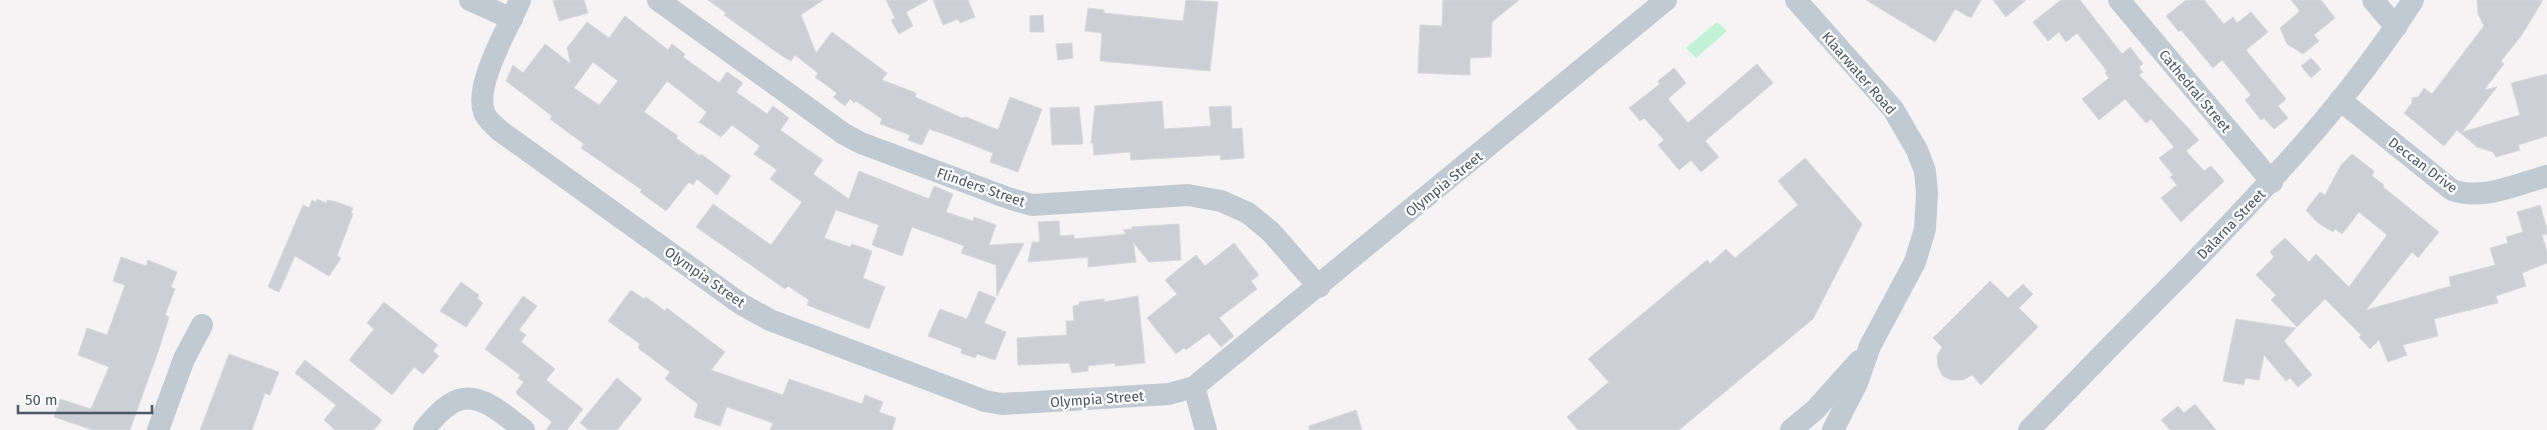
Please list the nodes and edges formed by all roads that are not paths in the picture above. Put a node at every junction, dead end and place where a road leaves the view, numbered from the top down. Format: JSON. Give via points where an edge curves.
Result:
{"nodes":[{"id":1,"x":470,"y":0,"type":"edge"},
{"id":2,"x":658,"y":0,"type":"edge"},
{"id":3,"x":1666,"y":0,"type":"edge"},
{"id":4,"x":1796,"y":0,"type":"edge"},
{"id":5,"x":2119,"y":0,"type":"edge"},
{"id":6,"x":2373,"y":0,"type":"edge"},
{"id":7,"x":2412,"y":0,"type":"edge"},
{"id":8,"x":516,"y":9,"type":"edge"},
{"id":9,"x":2396,"y":27,"type":"junction"},
{"id":10,"x":2340,"y":100,"type":"junction"},
{"id":11,"x":2547,"y":176,"type":"edge"},
{"id":12,"x":2272,"y":182,"type":"junction"},
{"id":13,"x":1319,"y":287,"type":"junction"},
{"id":14,"x":202,"y":325,"type":"dead end"},
{"id":15,"x":1870,"y":346,"type":"junction"},
{"id":16,"x":1194,"y":387,"type":"junction"},
{"id":17,"x":1815,"y":410,"type":"junction"},
{"id":18,"x":158,"y":430,"type":"edge"},
{"id":19,"x":424,"y":430,"type":"edge"},
{"id":20,"x":524,"y":430,"type":"edge"},
{"id":21,"x":1206,"y":430,"type":"edge"},
{"id":22,"x":1791,"y":430,"type":"edge"},
{"id":23,"x":1828,"y":430,"type":"edge"},
{"id":24,"x":1833,"y":430,"type":"edge"},
{"id":25,"x":2029,"y":430,"type":"edge"}],
"edges":[{"from":1,"to":8,"type":"street"},
{"from":2,"to":13,"type":"street","name":"Flinders Street","via":[[827,124],[861,143],[1032,205],[1188,195],[1221,201],[1248,213],[1271,232]]},
{"from":3,"to":13,"type":"street","name":"Olympia Street"},
{"from":4,"to":15,"type":"street","name":"Klaarwater Road","via":[[1893,109],[1917,150],[1925,171],[1925,229],[1916,262]]},
{"from":5,"to":12,"type":"street","name":"Cathedral Street"},
{"from":6,"to":9,"type":"street"},
{"from":7,"to":9,"type":"street","name":"Dalarna Street"},
{"from":8,"to":16,"type":"street","name":"Olympia Street","via":[[484,83],[484,114],[499,130],[741,304],[770,320],[985,401],[1002,404],[1169,394]]},
{"from":9,"to":10,"type":"street","name":"Dalarna Street"},
{"from":10,"to":11,"type":"street","name":"Deccan Drive","via":[[2452,190],[2471,195],[2487,193]]},
{"from":10,"to":12,"type":"street","name":"Dalarna Street"},
{"from":12,"to":25,"type":"street","name":"Dalarna Street"},
{"from":13,"to":16,"type":"street","name":"Olympia Street"},
{"from":14,"to":18,"type":"street","via":[[184,359]]},
{"from":15,"to":17,"type":"street","name":"Klaarwater Road"},
{"from":15,"to":24,"type":"street","name":"Klaarwater Road","via":[[1858,383]]},
{"from":16,"to":21,"type":"street"},
{"from":17,"to":22,"type":"street","name":"Klaarwater Road"},
{"from":17,"to":23,"type":"street"},
{"from":19,"to":20,"type":"street","via":[[446,406],[460,399],[477,398]]}]}
